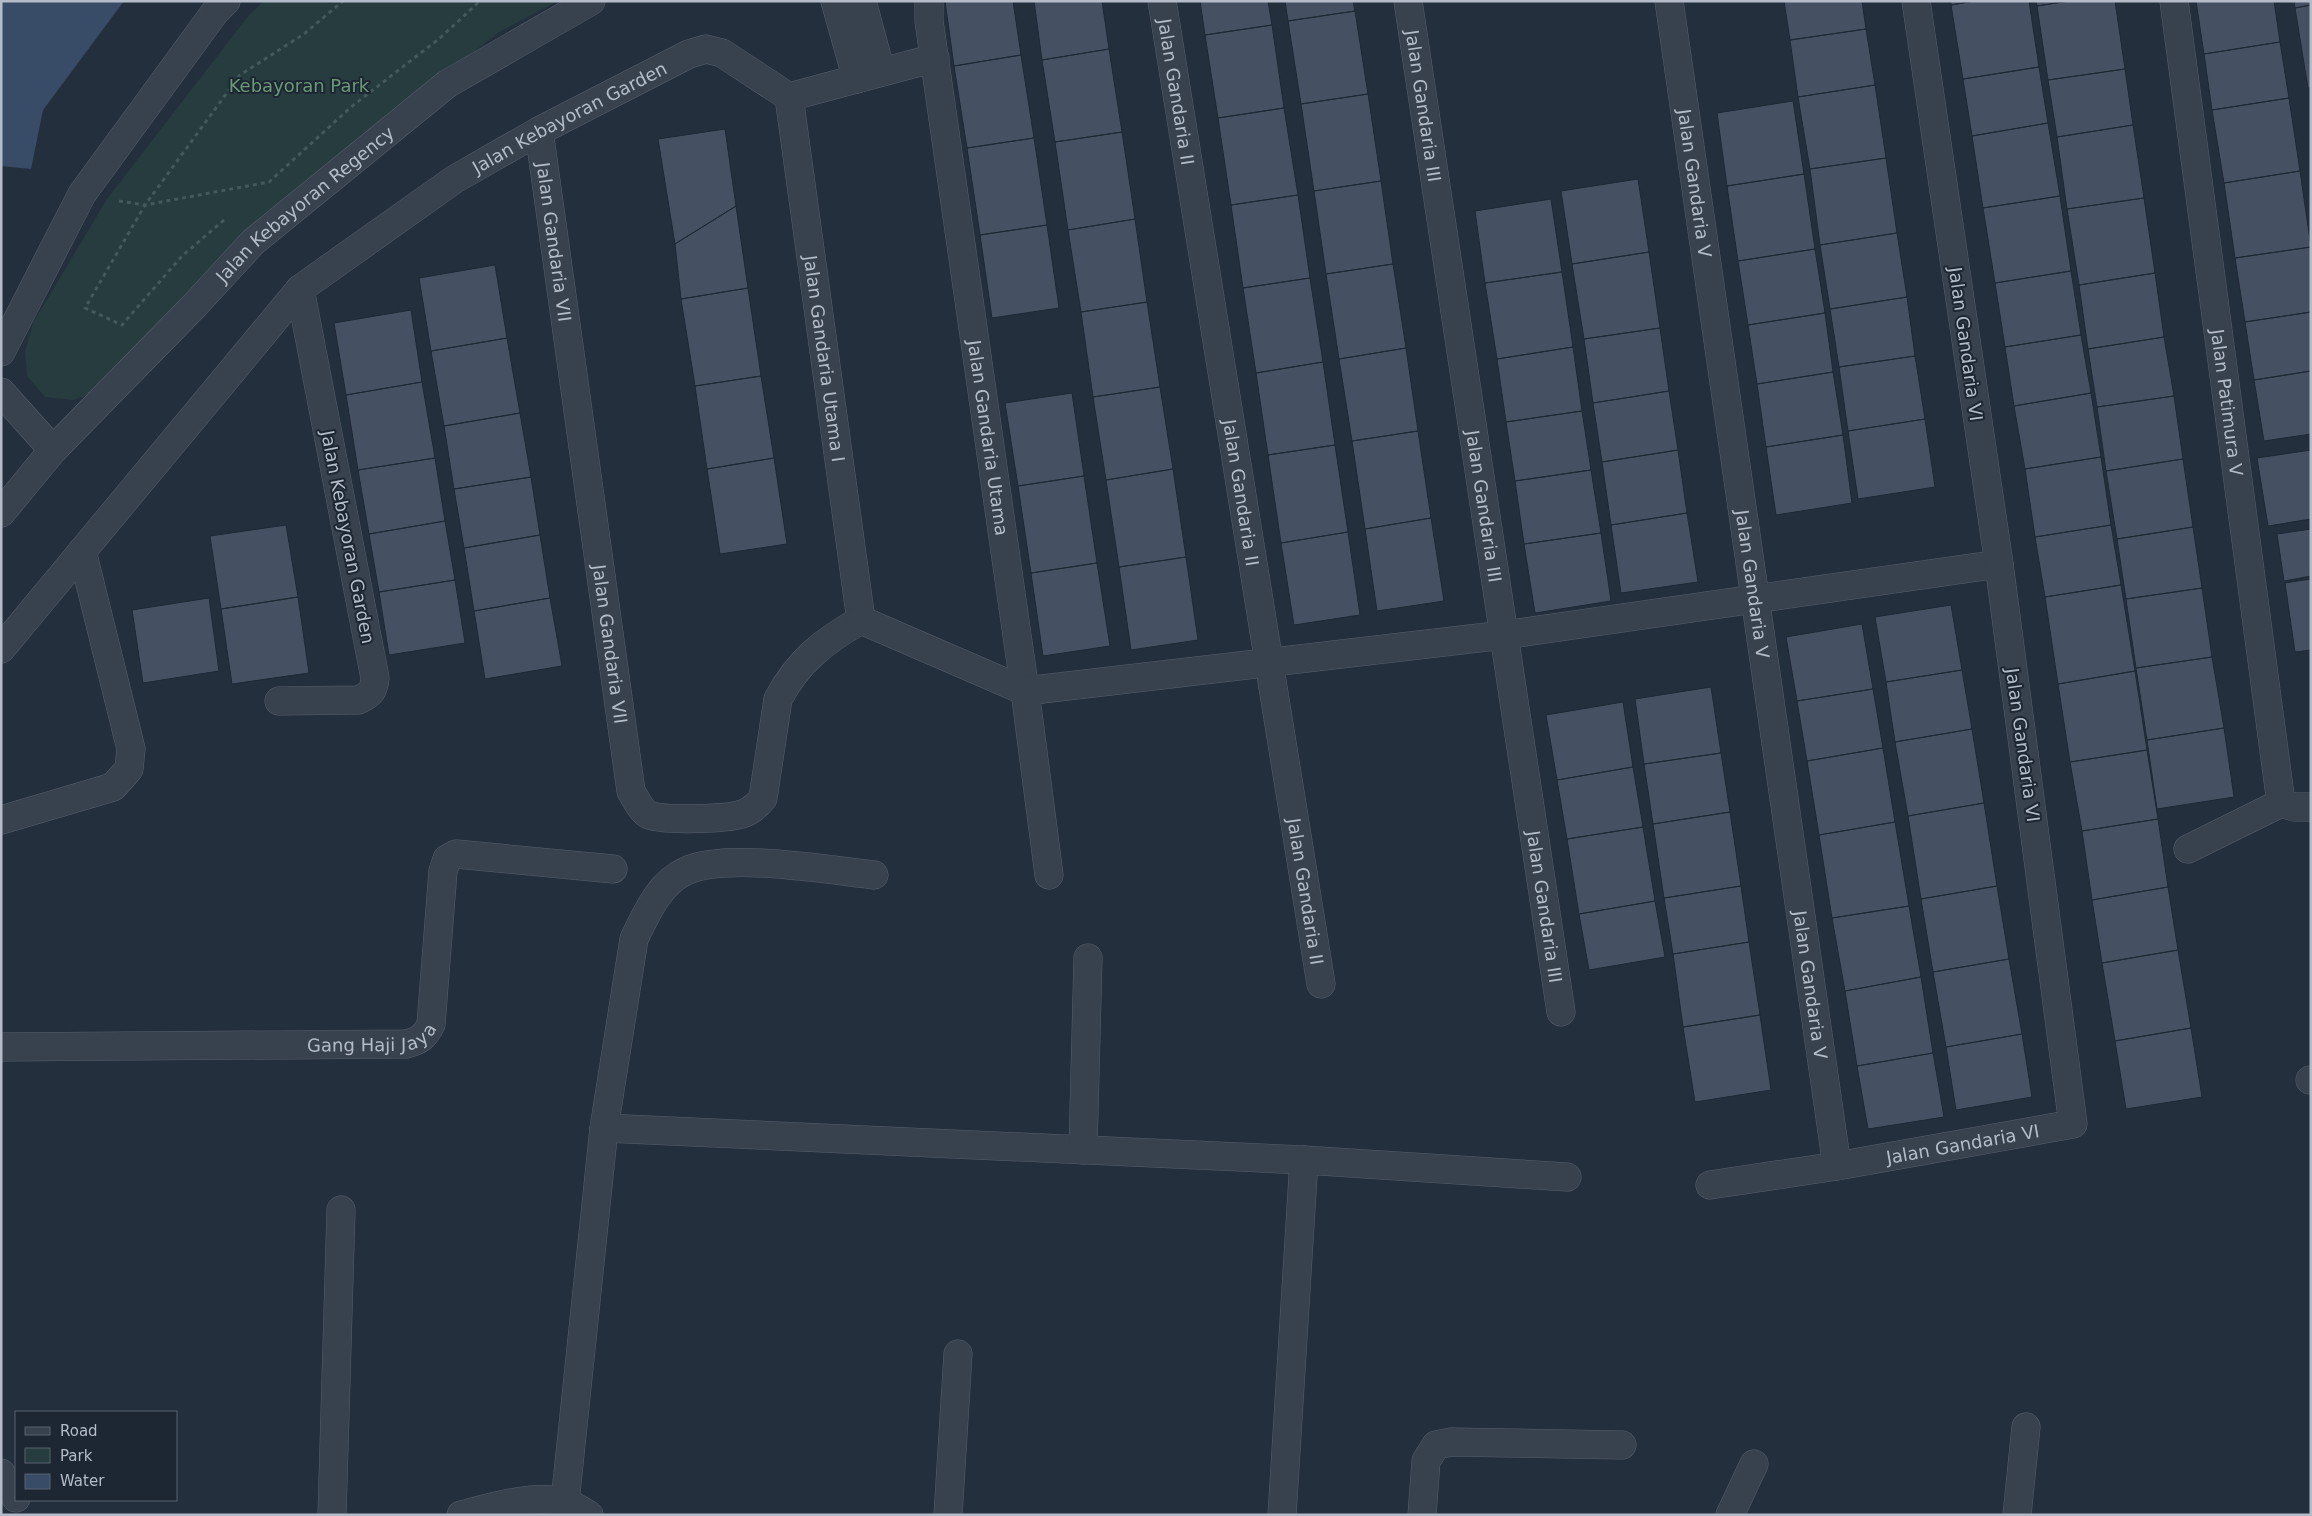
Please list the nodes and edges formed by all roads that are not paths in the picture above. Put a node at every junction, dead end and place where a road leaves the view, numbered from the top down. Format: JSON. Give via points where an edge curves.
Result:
{"nodes":[{"id":1,"x":226,"y":1,"type":"edge"},
{"id":2,"x":591,"y":1,"type":"edge"},
{"id":3,"x":835,"y":1,"type":"edge"},
{"id":4,"x":862,"y":1,"type":"edge"},
{"id":5,"x":929,"y":1,"type":"edge"},
{"id":6,"x":1162,"y":1,"type":"edge"},
{"id":7,"x":1408,"y":1,"type":"edge"},
{"id":8,"x":1669,"y":1,"type":"edge"},
{"id":9,"x":1916,"y":1,"type":"edge"},
{"id":10,"x":2174,"y":1,"type":"edge"},
{"id":11,"x":935,"y":58,"type":"junction"},
{"id":12,"x":869,"y":76,"type":"junction"},
{"id":13,"x":789,"y":97,"type":"junction"},
{"id":14,"x":539,"y":131,"type":"junction"},
{"id":15,"x":300,"y":289,"type":"junction"},
{"id":16,"x":1,"y":352,"type":"edge"},
{"id":17,"x":1,"y":392,"type":"edge"},
{"id":18,"x":52,"y":450,"type":"junction"},
{"id":19,"x":1,"y":514,"type":"edge"},
{"id":20,"x":82,"y":552,"type":"junction"},
{"id":21,"x":1999,"y":564,"type":"junction"},
{"id":22,"x":1756,"y":598,"type":"junction"},
{"id":23,"x":861,"y":620,"type":"junction"},
{"id":24,"x":1504,"y":635,"type":"junction"},
{"id":25,"x":1,"y":648,"type":"edge"},
{"id":26,"x":1267,"y":663,"type":"junction"},
{"id":27,"x":1025,"y":691,"type":"junction"},
{"id":28,"x":279,"y":701,"type":"dead end"},
{"id":29,"x":2282,"y":803,"type":"junction"},
{"id":30,"x":2311,"y":806,"type":"edge"},
{"id":31,"x":1,"y":820,"type":"edge"},
{"id":32,"x":2188,"y":849,"type":"dead end"},
{"id":33,"x":613,"y":869,"type":"dead end"},
{"id":34,"x":874,"y":875,"type":"dead end"},
{"id":35,"x":1049,"y":876,"type":"dead end"},
{"id":36,"x":1088,"y":958,"type":"dead end"},
{"id":37,"x":1320,"y":984,"type":"dead end"},
{"id":38,"x":1561,"y":1012,"type":"dead end"},
{"id":39,"x":1,"y":1047,"type":"edge"},
{"id":40,"x":604,"y":1128,"type":"junction"},
{"id":41,"x":1083,"y":1150,"type":"junction"},
{"id":42,"x":1304,"y":1160,"type":"junction"},
{"id":43,"x":1837,"y":1166,"type":"junction"},
{"id":44,"x":1567,"y":1177,"type":"dead end"},
{"id":45,"x":1710,"y":1185,"type":"dead end"},
{"id":46,"x":341,"y":1210,"type":"dead end"},
{"id":47,"x":958,"y":1354,"type":"dead end"},
{"id":48,"x":2026,"y":1427,"type":"dead end"},
{"id":49,"x":1622,"y":1445,"type":"dead end"},
{"id":50,"x":1754,"y":1464,"type":"dead end"},
{"id":51,"x":1,"y":1473,"type":"edge"},
{"id":52,"x":15,"y":1496,"type":"edge"},
{"id":53,"x":18,"y":1501,"type":"edge"},
{"id":54,"x":565,"y":1502,"type":"junction"},
{"id":55,"x":26,"y":1515,"type":"edge"},
{"id":56,"x":332,"y":1515,"type":"edge"},
{"id":57,"x":461,"y":1515,"type":"edge"},
{"id":58,"x":589,"y":1515,"type":"edge"},
{"id":59,"x":948,"y":1515,"type":"edge"},
{"id":60,"x":1282,"y":1515,"type":"edge"},
{"id":61,"x":1422,"y":1515,"type":"edge"},
{"id":62,"x":1730,"y":1515,"type":"edge"},
{"id":63,"x":2017,"y":1515,"type":"edge"}],
"edges":[{"from":1,"to":16,"type":"street","via":[[82,194]]},
{"from":2,"to":18,"type":"street","name":"Jalan Kebayoran Regency","via":[[446,84],[253,242]]},
{"from":3,"to":12,"type":"street"},
{"from":4,"to":12,"type":"street"},
{"from":5,"to":11,"type":"street","name":"Jalan Gandaria Utama"},
{"from":6,"to":26,"type":"street","name":"Jalan Gandaria II"},
{"from":7,"to":24,"type":"street","name":"Jalan Gandaria III"},
{"from":8,"to":22,"type":"street","name":"Jalan Gandaria V"},
{"from":9,"to":21,"type":"street","name":"Jalan Gandaria VI"},
{"from":10,"to":29,"type":"street","name":"Jalan Patimura V"},
{"from":11,"to":12,"type":"street"},
{"from":11,"to":27,"type":"street","name":"Jalan Gandaria Utama"},
{"from":12,"to":13,"type":"street"},
{"from":13,"to":14,"type":"street","name":"Jalan Kebayoran Garden","via":[[722,53],[706,50],[688,54]]},
{"from":13,"to":23,"type":"street","name":"Jalan Gandaria Utama I"},
{"from":14,"to":15,"type":"street","name":"Jalan Kebayoran Garden","via":[[455,179]]},
{"from":14,"to":23,"type":"street","name":"Jalan Gandaria VII","via":[[631,791],[648,815],[728,817],[755,808],[763,798],[778,699],[785,686],[800,664],[829,638]]},
{"from":15,"to":20,"type":"street","name":"Jalan Kebayoran Garden"},
{"from":15,"to":28,"type":"street","name":"Jalan Kebayoran Garden","via":[[375,678],[374,689],[358,700]]},
{"from":17,"to":18,"type":"street"},
{"from":18,"to":19,"type":"street","name":"Jalan Kebayoran Regency"},
{"from":20,"to":25,"type":"street","name":"Jalan Kebayoran Garden"},
{"from":20,"to":31,"type":"street","via":[[131,749],[129,769],[113,787]]},
{"from":21,"to":22,"type":"street"},
{"from":21,"to":43,"type":"street","name":"Jalan Gandaria VI","via":[[2073,1124]]},
{"from":22,"to":24,"type":"street"},
{"from":22,"to":43,"type":"street","name":"Jalan Gandaria V"},
{"from":23,"to":27,"type":"street"},
{"from":24,"to":26,"type":"street"},
{"from":24,"to":38,"type":"street","name":"Jalan Gandaria III"},
{"from":26,"to":27,"type":"street"},
{"from":26,"to":37,"type":"street","name":"Jalan Gandaria II"},
{"from":27,"to":35,"type":"street","name":"Jalan Gandaria Utama"},
{"from":29,"to":30,"type":"street","via":[[2294,807]]},
{"from":29,"to":32,"type":"street"},
{"from":33,"to":39,"type":"street","name":"Gang Haji Jaya","via":[[456,854],[447,858],[431,1024],[417,1042]]},
{"from":34,"to":40,"type":"street","via":[[768,864],[712,863],[685,871],[657,894],[634,939]]},
{"from":36,"to":41,"type":"street"},
{"from":40,"to":41,"type":"street"},
{"from":40,"to":54,"type":"street"},
{"from":41,"to":42,"type":"street"},
{"from":42,"to":44,"type":"street"},
{"from":42,"to":60,"type":"street"},
{"from":43,"to":45,"type":"street","name":"Jalan Gandaria VI"},
{"from":46,"to":56,"type":"street"},
{"from":47,"to":59,"type":"street"},
{"from":48,"to":63,"type":"street"},
{"from":49,"to":61,"type":"street","via":[[1452,1442],[1436,1445],[1426,1461]]},
{"from":50,"to":62,"type":"street"},
{"from":51,"to":52,"type":"street"},
{"from":53,"to":55,"type":"street"},
{"from":54,"to":57,"type":"street","via":[[534,1500]]},
{"from":54,"to":58,"type":"street"}]}
